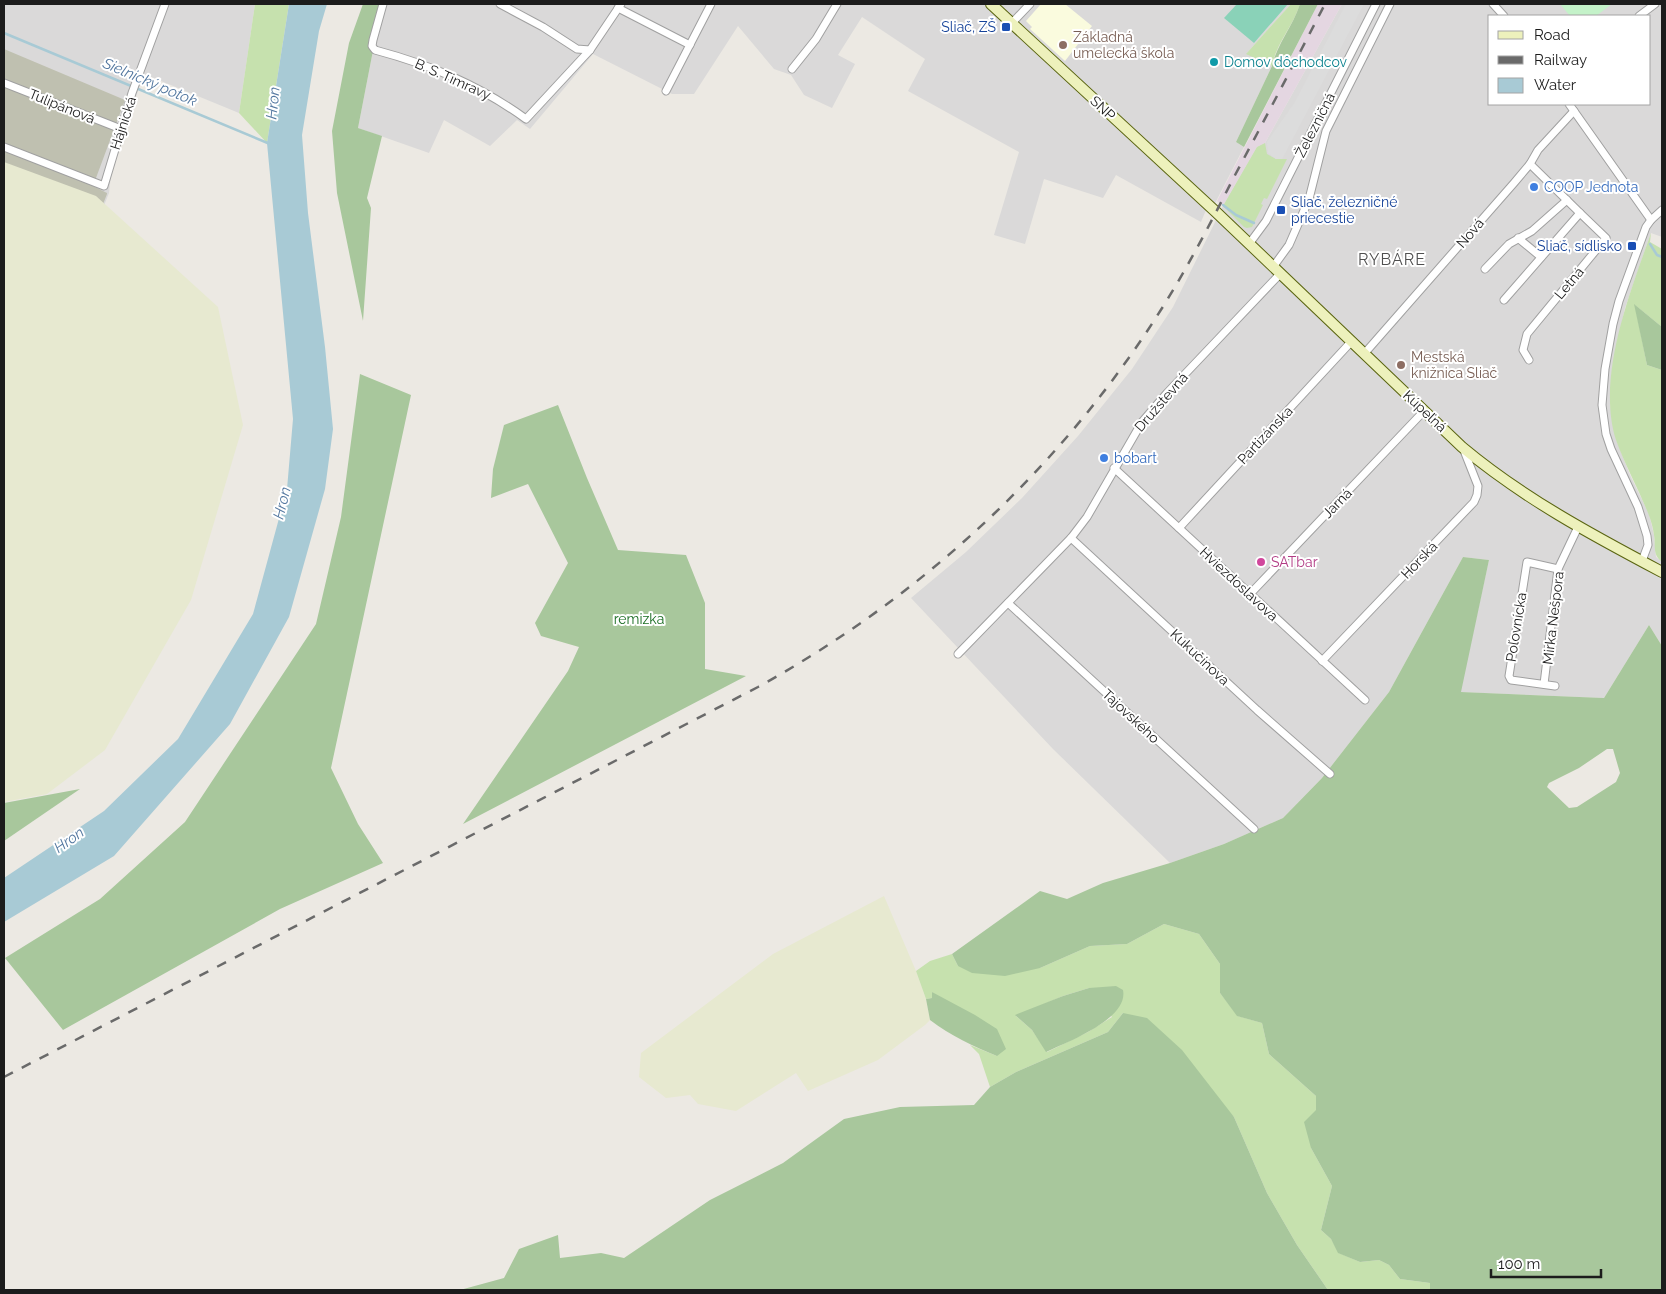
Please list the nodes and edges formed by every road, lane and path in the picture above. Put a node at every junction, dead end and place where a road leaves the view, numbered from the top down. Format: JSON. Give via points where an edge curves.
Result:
{"nodes":[{"id":1,"x":165,"y":4,"type":"edge"},
{"id":2,"x":384,"y":4,"type":"edge"},
{"id":3,"x":500,"y":4,"type":"edge"},
{"id":4,"x":711,"y":4,"type":"edge"},
{"id":5,"x":837,"y":4,"type":"edge"},
{"id":6,"x":990,"y":4,"type":"edge"},
{"id":7,"x":1030,"y":4,"type":"edge"},
{"id":8,"x":1376,"y":4,"type":"edge"},
{"id":9,"x":1390,"y":4,"type":"edge"},
{"id":10,"x":1493,"y":4,"type":"edge"},
{"id":11,"x":1655,"y":4,"type":"edge"},
{"id":12,"x":620,"y":6,"type":"edge"},
{"id":13,"x":1503,"y":15,"type":"edge"},
{"id":14,"x":1640,"y":15,"type":"edge"},
{"id":15,"x":1012,"y":23,"type":"junction"},
{"id":16,"x":690,"y":45,"type":"junction"},
{"id":17,"x":590,"y":50,"type":"junction"},
{"id":18,"x":792,"y":69,"type":"dead end"},
{"id":19,"x":4,"y":83,"type":"edge"},
{"id":20,"x":666,"y":92,"type":"dead end"},
{"id":21,"x":1570,"y":105,"type":"edge"},
{"id":22,"x":1574,"y":111,"type":"junction"},
{"id":23,"x":120,"y":129,"type":"junction"},
{"id":24,"x":4,"y":147,"type":"edge"},
{"id":25,"x":1530,"y":164,"type":"junction"},
{"id":26,"x":1567,"y":200,"type":"junction"},
{"id":27,"x":1662,"y":210,"type":"edge"},
{"id":28,"x":1216,"y":212,"type":"joint"},
{"id":29,"x":1580,"y":212,"type":"junction"},
{"id":30,"x":1651,"y":220,"type":"junction"},
{"id":31,"x":1518,"y":238,"type":"junction"},
{"id":32,"x":1250,"y":244,"type":"junction"},
{"id":33,"x":1541,"y":257,"type":"junction"},
{"id":34,"x":1486,"y":269,"type":"dead end"},
{"id":35,"x":1277,"y":270,"type":"junction"},
{"id":36,"x":1504,"y":300,"type":"dead end"},
{"id":37,"x":1351,"y":342,"type":"junction"},
{"id":38,"x":1364,"y":354,"type":"junction"},
{"id":39,"x":1529,"y":360,"type":"dead end"},
{"id":40,"x":1424,"y":411,"type":"junction"},
{"id":41,"x":1462,"y":447,"type":"junction"},
{"id":42,"x":1114,"y":468,"type":"junction"},
{"id":43,"x":1578,"y":527,"type":"junction"},
{"id":44,"x":1179,"y":528,"type":"junction"},
{"id":45,"x":1071,"y":538,"type":"junction"},
{"id":46,"x":1642,"y":561,"type":"junction"},
{"id":47,"x":1558,"y":569,"type":"junction"},
{"id":48,"x":1662,"y":572,"type":"edge"},
{"id":49,"x":1250,"y":594,"type":"junction"},
{"id":50,"x":1008,"y":603,"type":"junction"},
{"id":51,"x":958,"y":654,"type":"dead end"},
{"id":52,"x":1322,"y":661,"type":"junction"},
{"id":53,"x":1544,"y":684,"type":"junction"},
{"id":54,"x":1555,"y":686,"type":"dead end"},
{"id":55,"x":1365,"y":700,"type":"dead end"},
{"id":56,"x":1330,"y":774,"type":"dead end"},
{"id":57,"x":1254,"y":829,"type":"dead end"}],
"edges":[{"from":1,"to":23,"type":"street","name":"Hájnická"},
{"from":2,"to":17,"type":"street","name":"B. S. Timravy","via":[[373,40],[375,50],[460,79],[526,119]]},
{"from":3,"to":17,"type":"street","via":[[577,49]]},
{"from":4,"to":16,"type":"street"},
{"from":5,"to":18,"type":"street"},
{"from":6,"to":15,"type":"street","name":"SNP"},
{"from":7,"to":15,"type":"street"},
{"from":8,"to":32,"type":"street","name":"Železničná","via":[[1266,221]]},
{"from":9,"to":35,"type":"street","name":"Železničná","via":[[1326,131],[1313,188]]},
{"from":10,"to":13,"type":"street"},
{"from":11,"to":14,"type":"street"},
{"from":12,"to":16,"type":"street"},
{"from":12,"to":17,"type":"street"},
{"from":15,"to":28,"type":"street","name":"SNP"},
{"from":16,"to":20,"type":"street"},
{"from":19,"to":23,"type":"street","name":"Tulipánová"},
{"from":21,"to":22,"type":"street"},
{"from":22,"to":25,"type":"street","name":"Nová","via":[[1538,150]]},
{"from":22,"to":30,"type":"street"},
{"from":23,"to":24,"type":"street","name":"Hájnická","via":[[104,186]]},
{"from":25,"to":26,"type":"street"},
{"from":25,"to":38,"type":"street","name":"Nová"},
{"from":26,"to":29,"type":"street"},
{"from":26,"to":31,"type":"street","via":[[1532,231]]},
{"from":27,"to":30,"type":"street"},
{"from":28,"to":32,"type":"street","name":"Kúpeľná"},
{"from":29,"to":33,"type":"street"},
{"from":29,"to":39,"type":"street","name":"Letná","via":[[1606,238],[1527,334],[1523,350]]},
{"from":30,"to":46,"type":"street","via":[[1619,300],[1602,390],[1603,417],[1611,449],[1638,507],[1647,536],[1648,545]]},
{"from":31,"to":33,"type":"street"},
{"from":31,"to":34,"type":"street"},
{"from":32,"to":35,"type":"street","name":"Kúpeľná"},
{"from":33,"to":36,"type":"street"},
{"from":35,"to":37,"type":"street","name":"Kúpeľná"},
{"from":35,"to":42,"type":"street","name":"Družstevná","via":[[1152,410]]},
{"from":37,"to":38,"type":"street","name":"Kúpeľná"},
{"from":37,"to":44,"type":"street","name":"Partizánska"},
{"from":38,"to":40,"type":"street","name":"Kúpeľná"},
{"from":40,"to":41,"type":"street","name":"Kúpeľná"},
{"from":40,"to":49,"type":"street","name":"Jarná"},
{"from":41,"to":43,"type":"street","name":"Kúpeľná","via":[[1526,496]]},
{"from":41,"to":52,"type":"street","name":"Horská","via":[[1478,486],[1474,502]]},
{"from":42,"to":44,"type":"street","name":"Hviezdoslavova"},
{"from":42,"to":45,"type":"street","name":"Družstevná"},
{"from":43,"to":46,"type":"street","name":"Kúpeľná"},
{"from":43,"to":47,"type":"street","name":"Mirka Nešpora"},
{"from":44,"to":49,"type":"street","name":"Hviezdoslavova"},
{"from":45,"to":50,"type":"street","name":"Družstevná"},
{"from":45,"to":56,"type":"street","name":"Kukučínova"},
{"from":46,"to":48,"type":"street","name":"Kúpeľná"},
{"from":47,"to":53,"type":"street","name":"Mirka Nešpora"},
{"from":47,"to":53,"type":"street","name":"Poľovnícka","via":[[1527,562],[1509,676],[1511,680]]},
{"from":49,"to":52,"type":"street","name":"Hviezdoslavova"},
{"from":50,"to":51,"type":"street","name":"Družstevná"},
{"from":50,"to":57,"type":"street","name":"Tajovského"},
{"from":52,"to":55,"type":"street","name":"Hviezdoslavova"},
{"from":53,"to":54,"type":"street","name":"Poľovnícka"}]}
